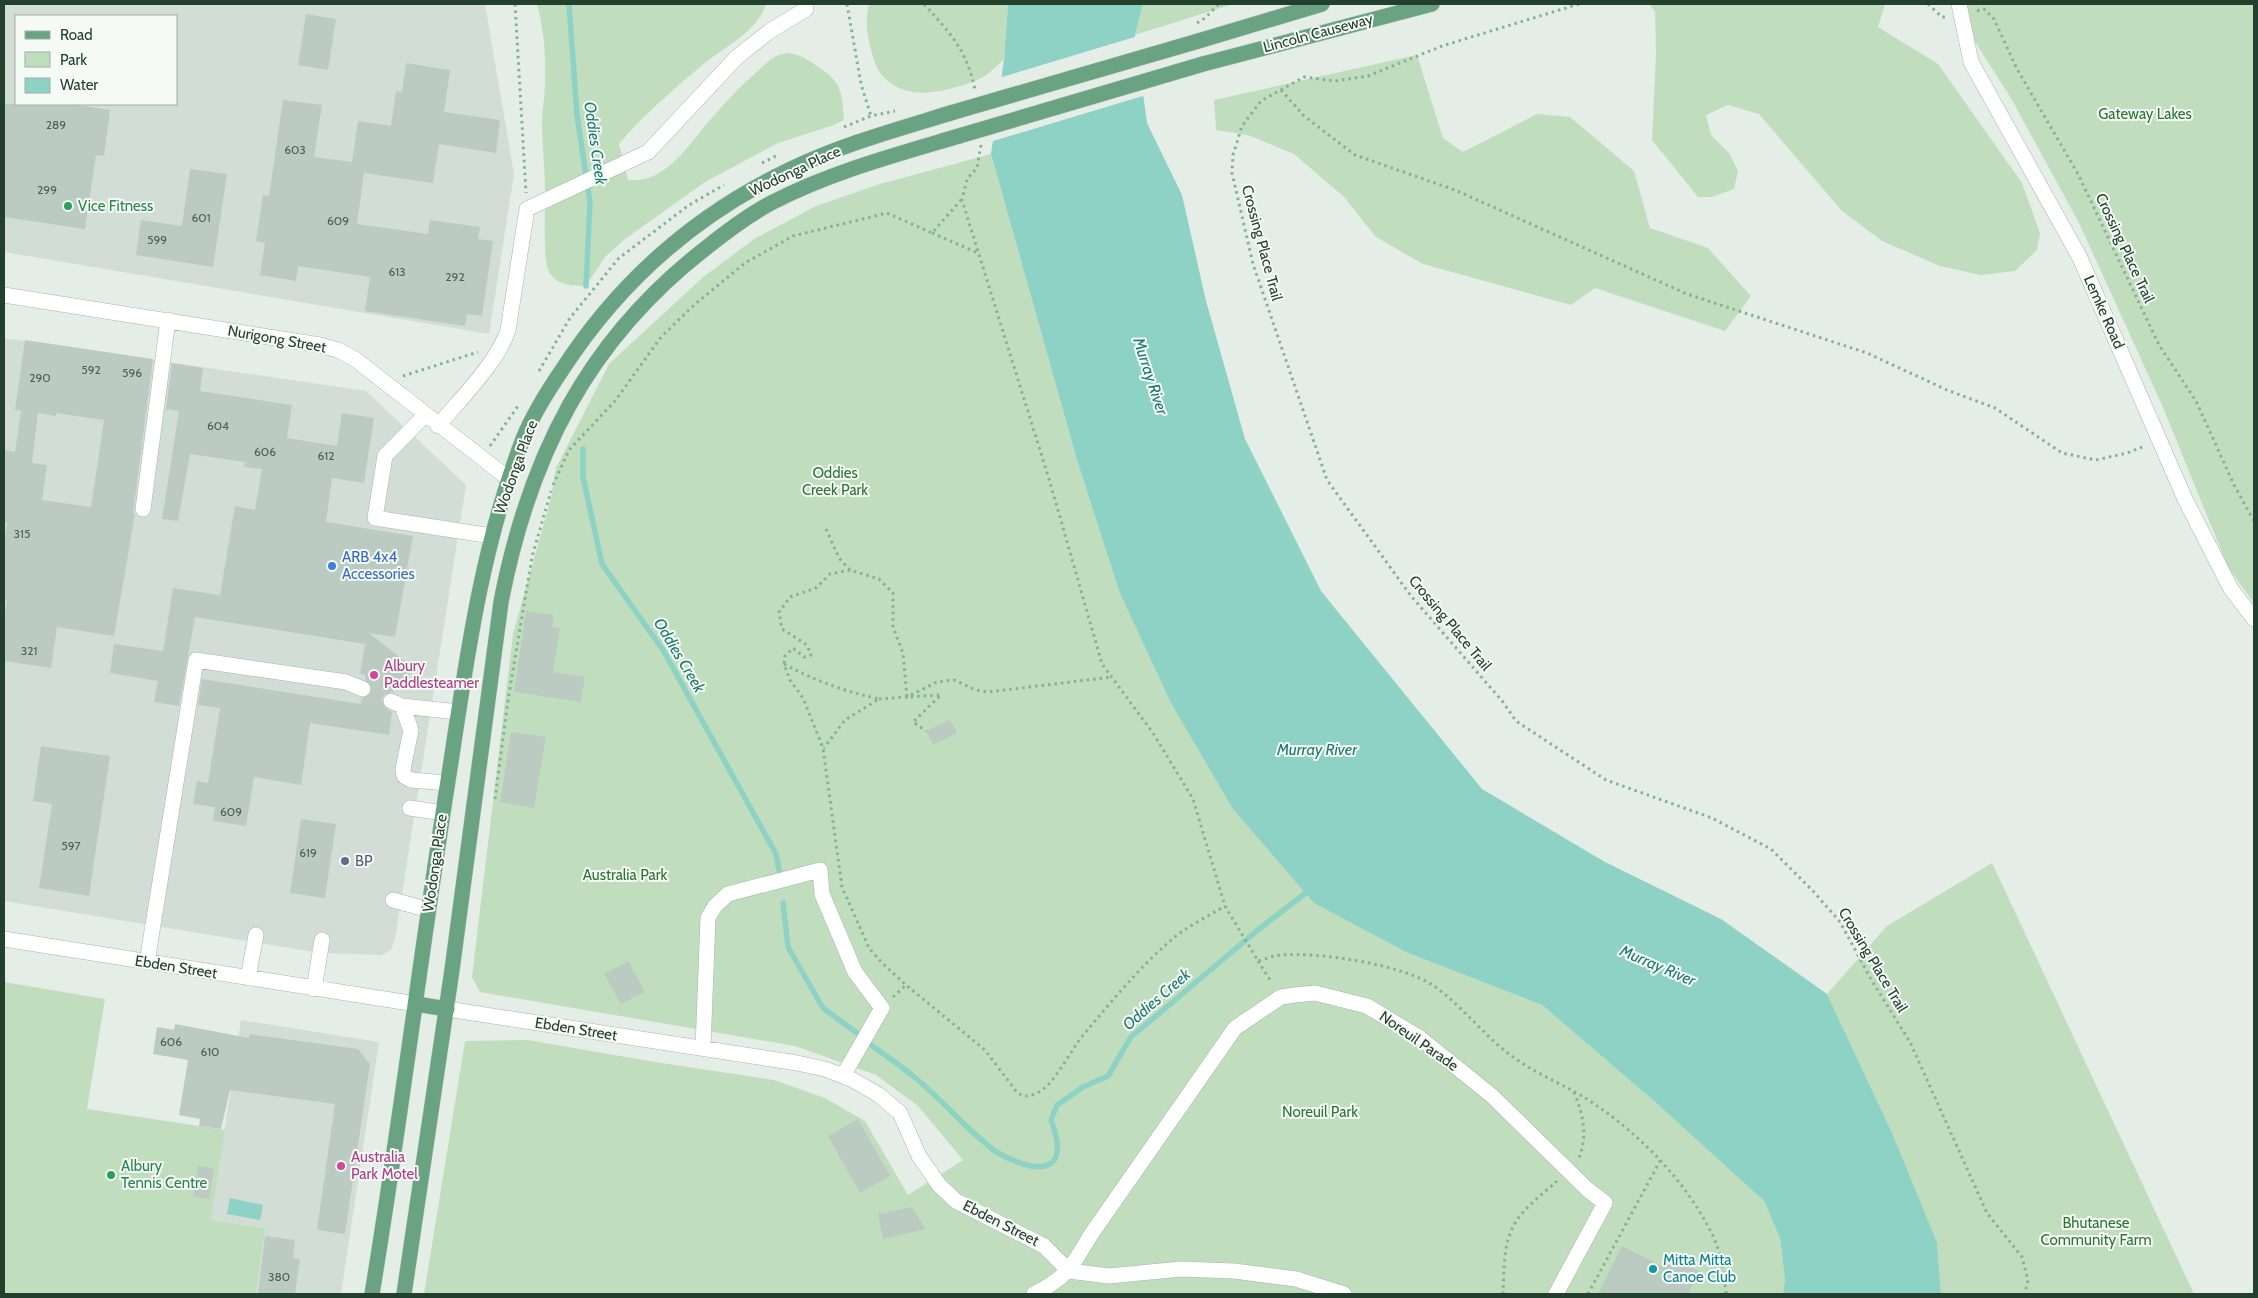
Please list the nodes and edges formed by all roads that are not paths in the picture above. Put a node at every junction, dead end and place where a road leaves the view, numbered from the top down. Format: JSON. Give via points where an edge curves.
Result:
{"nodes":[{"id":1,"x":1322,"y":4,"type":"edge"},
{"id":2,"x":1432,"y":4,"type":"edge"},
{"id":3,"x":806,"y":9,"type":"dead end"},
{"id":4,"x":1960,"y":11,"type":"edge"},
{"id":5,"x":1195,"y":42,"type":"joint"},
{"id":6,"x":1203,"y":64,"type":"joint"},
{"id":7,"x":4,"y":295,"type":"edge"},
{"id":8,"x":168,"y":320,"type":"junction"},
{"id":9,"x":425,"y":415,"type":"junction"},
{"id":10,"x":438,"y":426,"type":"junction"},
{"id":11,"x":509,"y":480,"type":"junction"},
{"id":12,"x":143,"y":510,"type":"dead end"},
{"id":13,"x":492,"y":536,"type":"junction"},
{"id":14,"x":2254,"y":619,"type":"edge"},
{"id":15,"x":364,"y":689,"type":"tunnel mouth"},
{"id":16,"x":458,"y":712,"type":"junction"},
{"id":17,"x":447,"y":783,"type":"junction"},
{"id":18,"x":410,"y":808,"type":"dead end"},
{"id":19,"x":442,"y":813,"type":"junction"},
{"id":20,"x":393,"y":900,"type":"dead end"},
{"id":21,"x":429,"y":910,"type":"junction"},
{"id":22,"x":256,"y":935,"type":"dead end"},
{"id":23,"x":4,"y":939,"type":"edge"},
{"id":24,"x":322,"y":940,"type":"dead end"},
{"id":25,"x":147,"y":962,"type":"junction"},
{"id":26,"x":248,"y":978,"type":"junction"},
{"id":27,"x":314,"y":988,"type":"junction"},
{"id":28,"x":416,"y":1004,"type":"junction"},
{"id":29,"x":446,"y":1009,"type":"junction"},
{"id":30,"x":703,"y":1048,"type":"junction"},
{"id":31,"x":843,"y":1076,"type":"junction"},
{"id":32,"x":1069,"y":1271,"type":"junction"},
{"id":33,"x":372,"y":1294,"type":"edge"},
{"id":34,"x":404,"y":1294,"type":"edge"},
{"id":35,"x":1034,"y":1294,"type":"edge"},
{"id":36,"x":1344,"y":1294,"type":"edge"},
{"id":37,"x":1556,"y":1294,"type":"edge"}],
"edges":[{"from":1,"to":5,"type":"main road","name":"Lincoln Causeway"},
{"from":2,"to":6,"type":"main road","name":"Lincoln Causeway"},
{"from":3,"to":10,"type":"street","via":[[737,57],[648,152],[527,209],[505,342]]},
{"from":4,"to":14,"type":"street","name":"Lemke Road","via":[[1971,62],[2080,258],[2185,499],[2231,589]]},
{"from":5,"to":11,"type":"main road","name":"Wodonga Place","bridge":true,"via":[[829,152],[742,195],[683,235],[609,304],[544,398],[525,435]]},
{"from":6,"to":29,"type":"main road","name":"Wodonga Place","bridge":true,"via":[[858,166],[810,185],[742,220],[687,262],[628,321],[588,371],[563,415],[542,462],[511,552]]},
{"from":7,"to":8,"type":"street","name":"Nurigong Street"},
{"from":8,"to":9,"type":"street","name":"Nurigong Street","via":[[338,350],[355,359]]},
{"from":8,"to":12,"type":"street"},
{"from":9,"to":10,"type":"street","name":"Nurigong Street"},
{"from":9,"to":13,"type":"street","via":[[385,456],[375,518]]},
{"from":10,"to":11,"type":"street","name":"Nurigong Street"},
{"from":11,"to":13,"type":"main road","name":"Wodonga Place"},
{"from":13,"to":16,"type":"main road","name":"Wodonga Place","via":[[477,597]]},
{"from":15,"to":25,"type":"street","via":[[346,682],[196,660]]},
{"from":16,"to":17,"type":"main road","name":"Wodonga Place"},
{"from":16,"to":17,"type":"street","via":[[397,703],[412,730],[404,776],[411,780]]},
{"from":17,"to":19,"type":"main road","name":"Wodonga Place"},
{"from":18,"to":19,"type":"street"},
{"from":19,"to":21,"type":"main road","name":"Wodonga Place"},
{"from":20,"to":21,"type":"street"},
{"from":21,"to":28,"type":"main road","name":"Wodonga Place"},
{"from":22,"to":26,"type":"street"},
{"from":23,"to":25,"type":"street","name":"Ebden Street"},
{"from":24,"to":27,"type":"street"},
{"from":25,"to":26,"type":"street","name":"Ebden Street"},
{"from":26,"to":27,"type":"street","name":"Ebden Street"},
{"from":27,"to":28,"type":"street","name":"Ebden Street"},
{"from":28,"to":29,"type":"main road","name":"Ebden Street"},
{"from":28,"to":33,"type":"main road","name":"Wodonga Place"},
{"from":29,"to":30,"type":"street","name":"Ebden Street"},
{"from":29,"to":34,"type":"main road","name":"Wodonga Place"},
{"from":30,"to":31,"type":"street","name":"Ebden Street","via":[[797,1063]]},
{"from":30,"to":31,"type":"street","via":[[708,918],[714,906],[728,894],[820,870],[822,894],[855,972],[882,1008]]},
{"from":31,"to":32,"type":"street","name":"Ebden Street","via":[[879,1095],[900,1113],[919,1156],[939,1185],[956,1201],[1044,1246]]},
{"from":32,"to":35,"type":"street","name":"Noreuil Parade"},
{"from":32,"to":36,"type":"street","via":[[1109,1276],[1181,1269],[1234,1271],[1296,1279]]},
{"from":32,"to":37,"type":"street","name":"Noreuil Parade","via":[[1235,1028],[1281,997],[1315,994],[1367,1006],[1420,1038],[1491,1095],[1605,1203]]}]}
